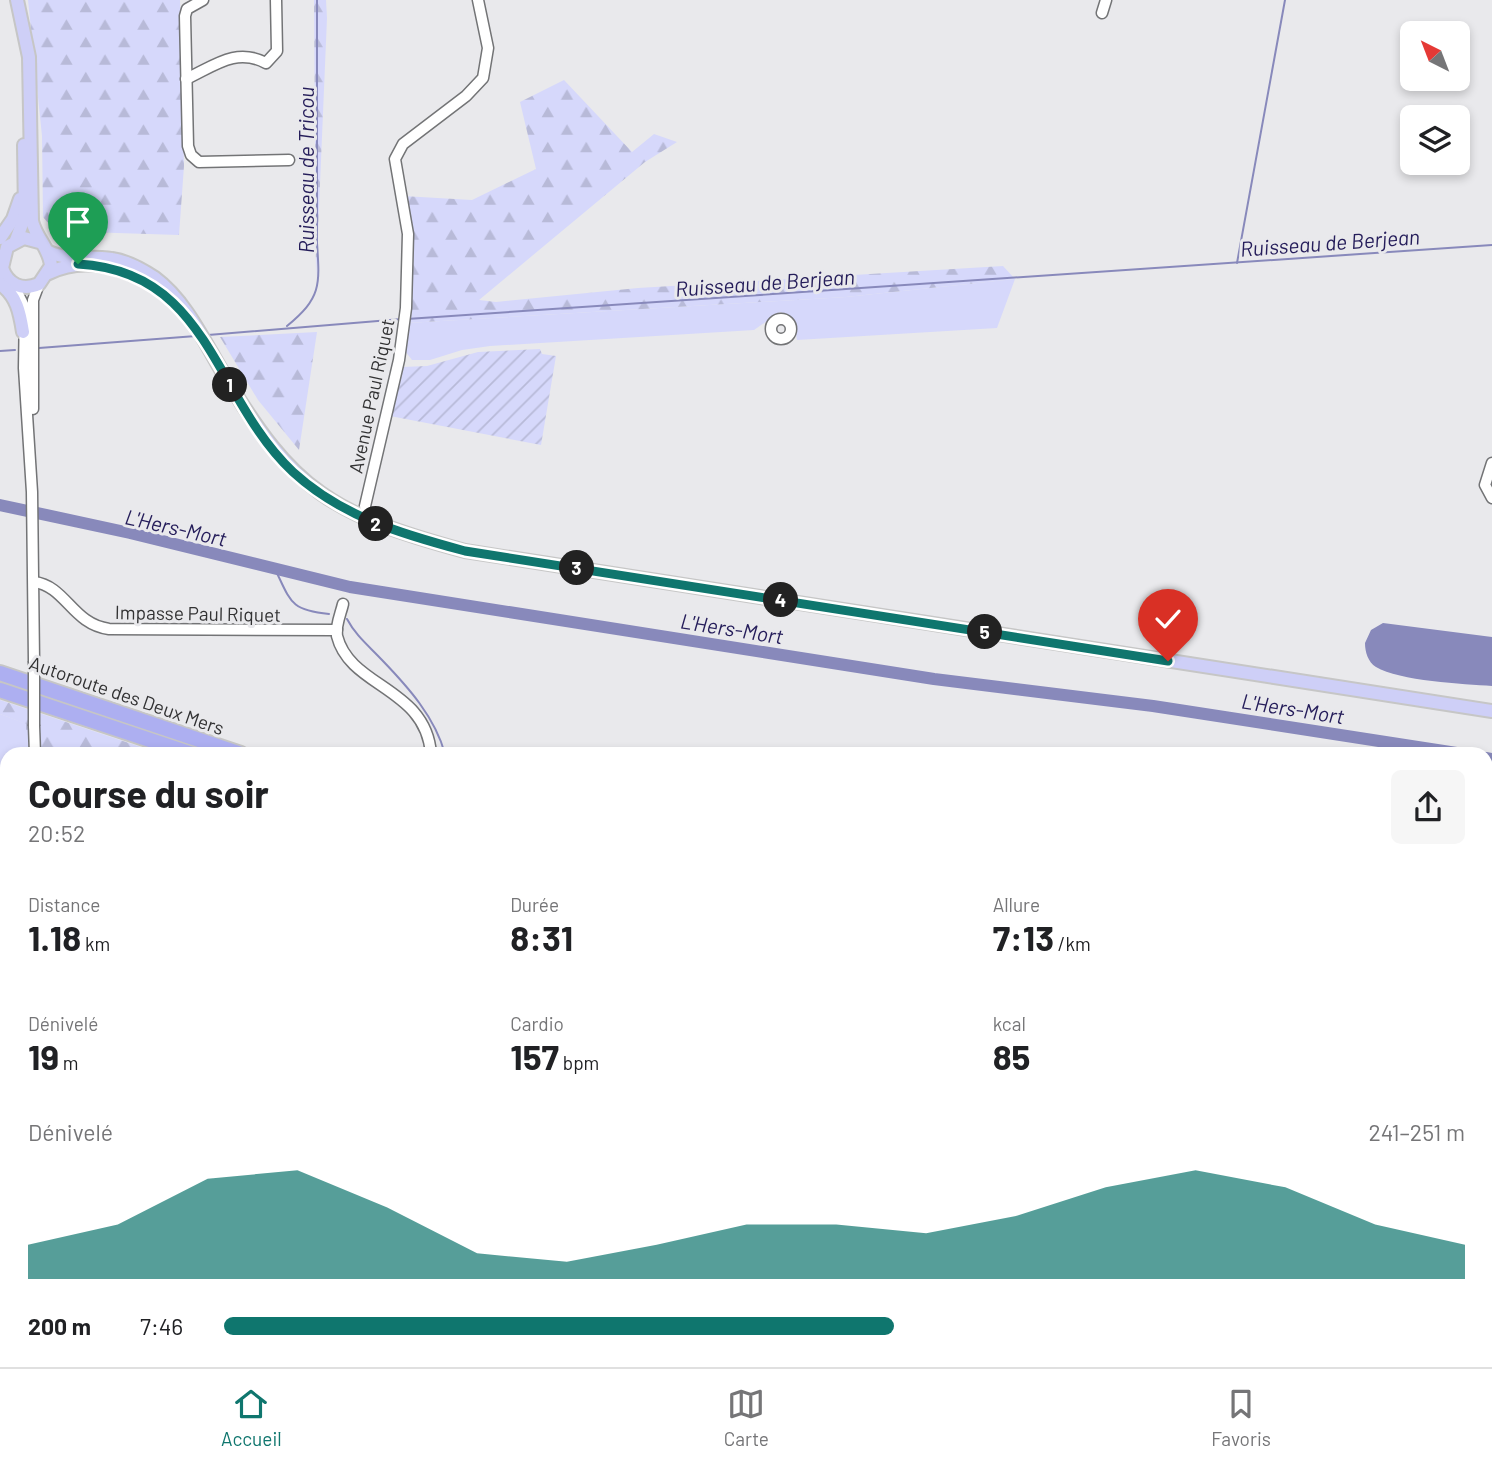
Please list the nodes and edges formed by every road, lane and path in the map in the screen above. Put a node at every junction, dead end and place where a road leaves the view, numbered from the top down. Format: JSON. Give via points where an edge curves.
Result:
{"nodes":[{"id":1,"x":17,"y":0,"type":"edge"},
{"id":2,"x":203,"y":0,"type":"edge"},
{"id":3,"x":276,"y":0,"type":"edge"},
{"id":4,"x":478,"y":0,"type":"edge"},
{"id":5,"x":1106,"y":0,"type":"edge"},
{"id":6,"x":1102,"y":13,"type":"dead end"},
{"id":7,"x":24,"y":36,"type":"junction"},
{"id":8,"x":186,"y":79,"type":"junction"},
{"id":9,"x":289,"y":160,"type":"dead end"},
{"id":10,"x":39,"y":242,"type":"junction"},
{"id":11,"x":6,"y":244,"type":"edge"},
{"id":12,"x":49,"y":253,"type":"junction"},
{"id":13,"x":49,"y":273,"type":"junction"},
{"id":14,"x":4,"y":279,"type":"edge"},
{"id":15,"x":39,"y":284,"type":"junction"},
{"id":16,"x":193,"y":324,"type":"junction"},
{"id":17,"x":23,"y":332,"type":"joint"},
{"id":18,"x":1492,"y":463,"type":"edge"},
{"id":19,"x":32,"y":491,"type":"junction"},
{"id":20,"x":1492,"y":498,"type":"edge"},
{"id":21,"x":365,"y":506,"type":"dead end"},
{"id":22,"x":34,"y":582,"type":"junction"},
{"id":23,"x":343,"y":604,"type":"dead end"},
{"id":24,"x":337,"y":630,"type":"junction"},
{"id":25,"x":0,"y":673,"type":"edge"},
{"id":26,"x":0,"y":690,"type":"edge"},
{"id":27,"x":1492,"y":711,"type":"edge"},
{"id":28,"x":35,"y":747,"type":"edge"},
{"id":29,"x":171,"y":747,"type":"edge"},
{"id":30,"x":221,"y":747,"type":"edge"},
{"id":31,"x":431,"y":747,"type":"edge"}],
"edges":[{"from":1,"to":7,"type":"main road"},
{"from":2,"to":8,"type":"street","via":[[187,9],[185,16]]},
{"from":3,"to":8,"type":"street","via":[[277,51],[273,58],[265,63],[240,55]]},
{"from":4,"to":21,"type":"street","name":"Avenue Paul Riquet","via":[[488,48],[483,78],[403,144],[394,159],[408,234],[404,331]]},
{"from":5,"to":6,"type":"street"},
{"from":7,"to":10,"type":"main road","via":[[29,57],[32,222]]},
{"from":7,"to":11,"type":"main road","via":[[25,216]]},
{"from":8,"to":9,"type":"street","via":[[188,146],[199,162]]},
{"from":10,"to":11,"type":"main road"},
{"from":10,"to":12,"type":"main road"},
{"from":11,"to":14,"type":"main road"},
{"from":12,"to":13,"type":"main road"},
{"from":12,"to":16,"type":"main road","via":[[110,258],[136,267],[169,290]]},
{"from":13,"to":15,"type":"main road"},
{"from":13,"to":16,"type":"main road","via":[[78,264],[118,269],[152,284]]},
{"from":14,"to":15,"type":"main road","via":[[26,288]]},
{"from":14,"to":17,"type":"main road","via":[[19,308]]},
{"from":15,"to":19,"type":"street","via":[[33,300]]},
{"from":16,"to":27,"type":"main road","via":[[256,427],[291,470],[342,508],[404,534],[465,551]]},
{"from":17,"to":19,"type":"street"},
{"from":18,"to":20,"type":"street","via":[[1485,485]]},
{"from":19,"to":22,"type":"street"},
{"from":22,"to":24,"type":"street","name":"Impasse Paul Riquet","via":[[54,589],[84,621],[109,629]]},
{"from":22,"to":28,"type":"street","bridge":true},
{"from":23,"to":24,"type":"street"},
{"from":24,"to":31,"type":"street","via":[[351,660],[423,721]]},
{"from":25,"to":30,"type":"highway","name":"Autoroute des Deux Mers"},
{"from":26,"to":29,"type":"highway","name":"Autoroute des Deux Mers"}]}
